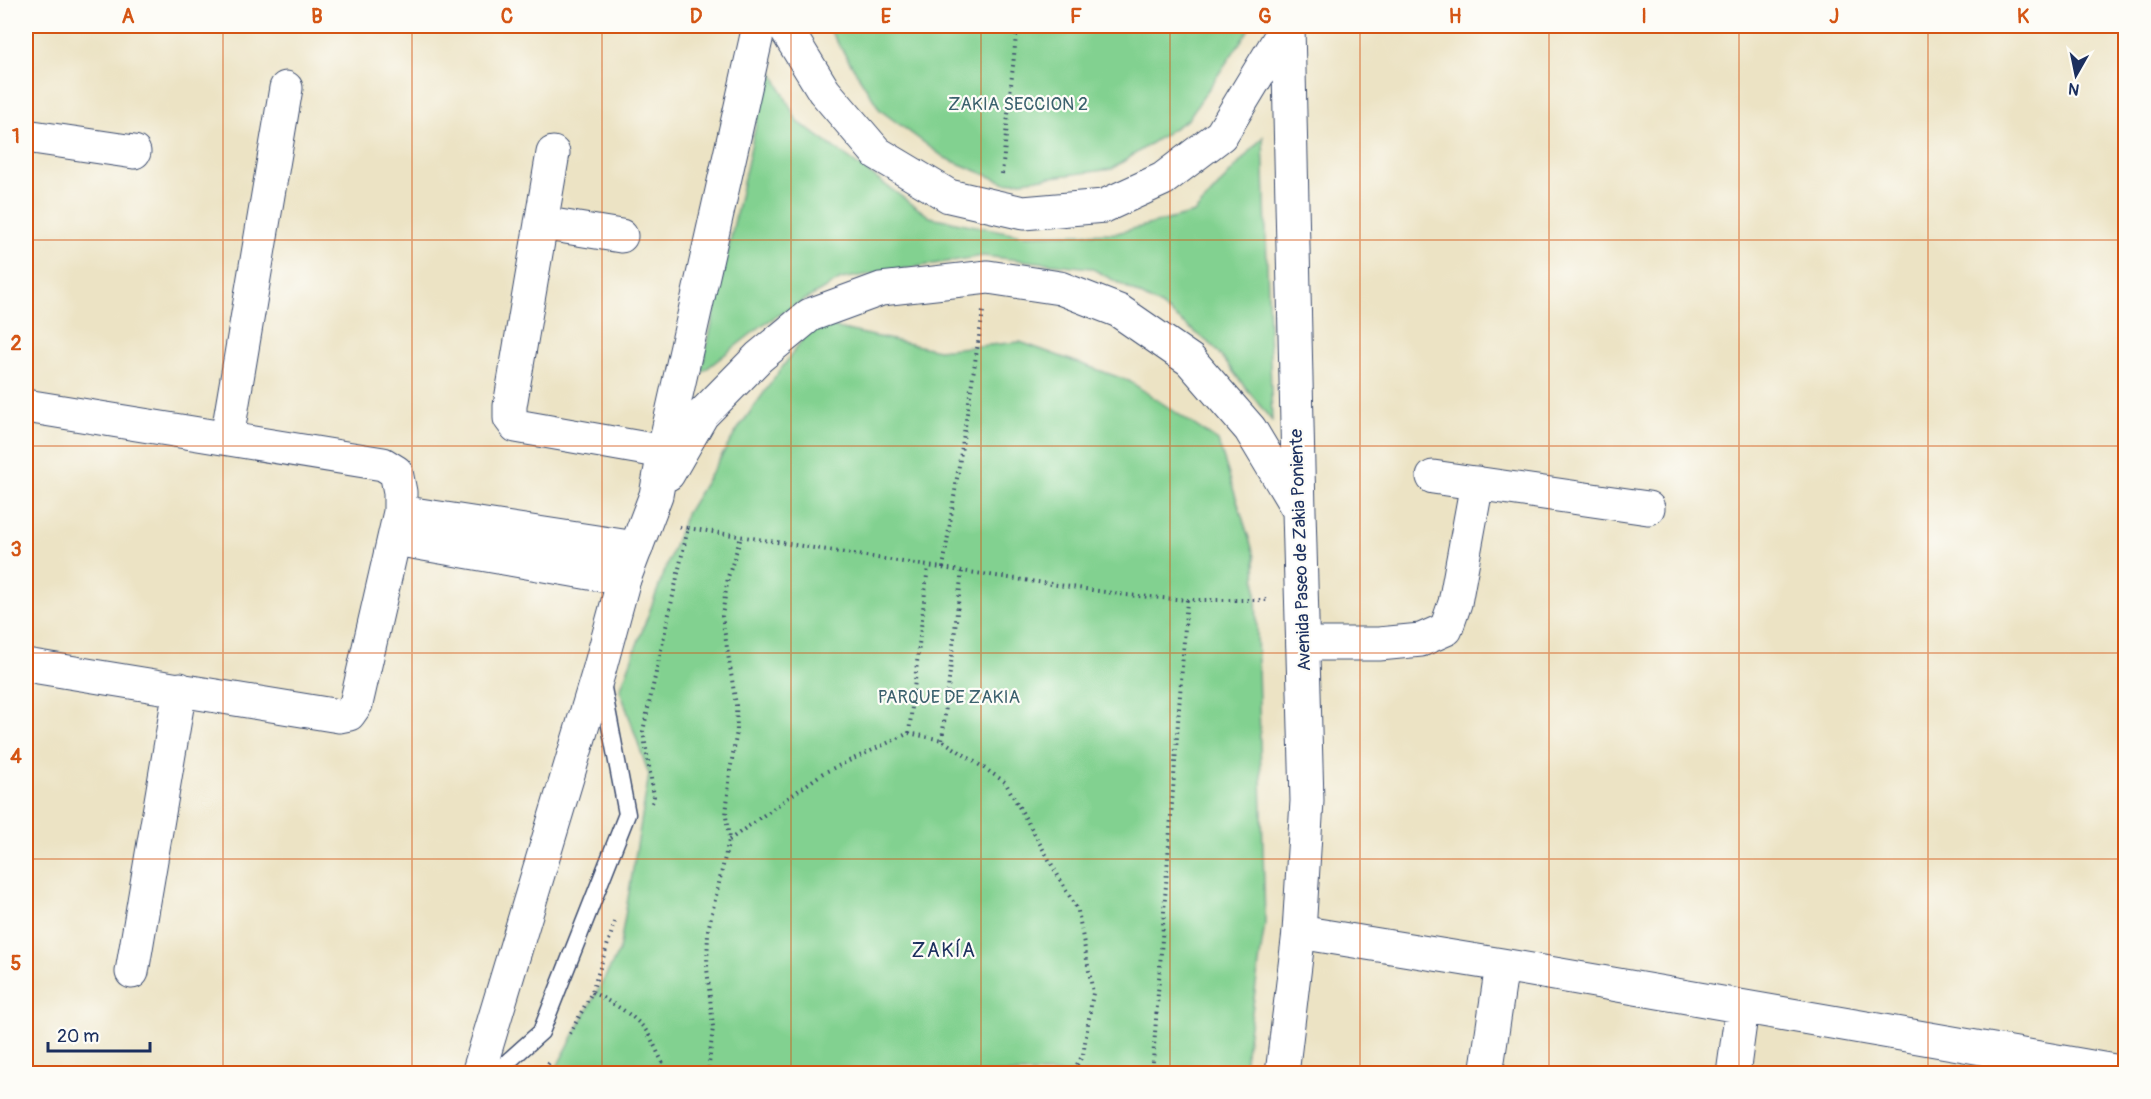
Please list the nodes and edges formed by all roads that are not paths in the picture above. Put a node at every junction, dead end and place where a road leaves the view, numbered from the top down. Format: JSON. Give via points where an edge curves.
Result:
{"nodes":[{"id":1,"x":759,"y":26,"type":"edge"},
{"id":2,"x":784,"y":26,"type":"edge"},
{"id":3,"x":1288,"y":26,"type":"edge"},
{"id":4,"x":286,"y":88,"type":"dead end"},
{"id":5,"x":26,"y":136,"type":"edge"},
{"id":6,"x":134,"y":152,"type":"dead end"},
{"id":7,"x":553,"y":153,"type":"dead end"},
{"id":8,"x":541,"y":223,"type":"junction"},
{"id":9,"x":621,"y":236,"type":"dead end"},
{"id":10,"x":26,"y":406,"type":"edge"},
{"id":11,"x":227,"y":438,"type":"junction"},
{"id":12,"x":664,"y":452,"type":"junction"},
{"id":13,"x":1433,"y":477,"type":"dead end"},
{"id":14,"x":1477,"y":483,"type":"junction"},
{"id":15,"x":656,"y":495,"type":"junction"},
{"id":16,"x":1648,"y":508,"type":"dead end"},
{"id":17,"x":1299,"y":511,"type":"junction"},
{"id":18,"x":398,"y":525,"type":"junction"},
{"id":19,"x":636,"y":548,"type":"junction"},
{"id":20,"x":624,"y":579,"type":"junction"},
{"id":21,"x":1303,"y":644,"type":"junction"},
{"id":22,"x":26,"y":665,"type":"edge"},
{"id":23,"x":599,"y":671,"type":"junction"},
{"id":24,"x":180,"y":689,"type":"junction"},
{"id":25,"x":1299,"y":932,"type":"junction"},
{"id":26,"x":1503,"y":965,"type":"junction"},
{"id":27,"x":132,"y":972,"type":"dead end"},
{"id":28,"x":1742,"y":1008,"type":"junction"},
{"id":29,"x":2126,"y":1073,"type":"edge"},
{"id":30,"x":478,"y":1074,"type":"edge"},
{"id":31,"x":494,"y":1074,"type":"edge"},
{"id":32,"x":1282,"y":1074,"type":"edge"},
{"id":33,"x":1486,"y":1074,"type":"edge"},
{"id":34,"x":1733,"y":1074,"type":"edge"}],
"edges":[{"from":1,"to":12,"type":"street"},
{"from":2,"to":3,"type":"street","via":[[824,91],[877,153],[949,196],[1023,213],[1104,206],[1163,179],[1221,135]]},
{"from":3,"to":17,"type":"street","name":"Avenida Paseo de Zakia Poniente"},
{"from":4,"to":11,"type":"street"},
{"from":5,"to":6,"type":"street"},
{"from":7,"to":8,"type":"street"},
{"from":8,"to":9,"type":"street"},
{"from":8,"to":12,"type":"street","via":[[510,418],[516,426]]},
{"from":10,"to":11,"type":"street"},
{"from":11,"to":18,"type":"street","via":[[383,464],[396,472],[400,492]]},
{"from":12,"to":15,"type":"street"},
{"from":13,"to":14,"type":"street"},
{"from":14,"to":16,"type":"street"},
{"from":14,"to":21,"type":"street","via":[[1455,603],[1446,629],[1421,640]]},
{"from":15,"to":17,"type":"street","via":[[702,415],[759,357],[810,315],[881,289],[988,277],[1060,288],[1119,311],[1190,360],[1250,429]]},
{"from":15,"to":19,"type":"street"},
{"from":17,"to":21,"type":"street","name":"Avenida Paseo de Zakia Poniente"},
{"from":18,"to":19,"type":"street"},
{"from":18,"to":20,"type":"street"},
{"from":18,"to":24,"type":"street","via":[[356,704],[349,714],[339,716]]},
{"from":19,"to":20,"type":"street"},
{"from":20,"to":23,"type":"street"},
{"from":21,"to":25,"type":"street","name":"Avenida Paseo de Zakia Poniente","via":[[1307,801]]},
{"from":22,"to":24,"type":"street"},
{"from":23,"to":30,"type":"street"},
{"from":23,"to":31,"type":"lane","via":[[627,814],[542,1032]]},
{"from":24,"to":27,"type":"street"},
{"from":25,"to":26,"type":"street"},
{"from":25,"to":32,"type":"street","name":"Avenida Paseo de Zakia Poniente"},
{"from":26,"to":28,"type":"street"},
{"from":26,"to":33,"type":"street"},
{"from":28,"to":29,"type":"street"},
{"from":28,"to":34,"type":"street"}]}
